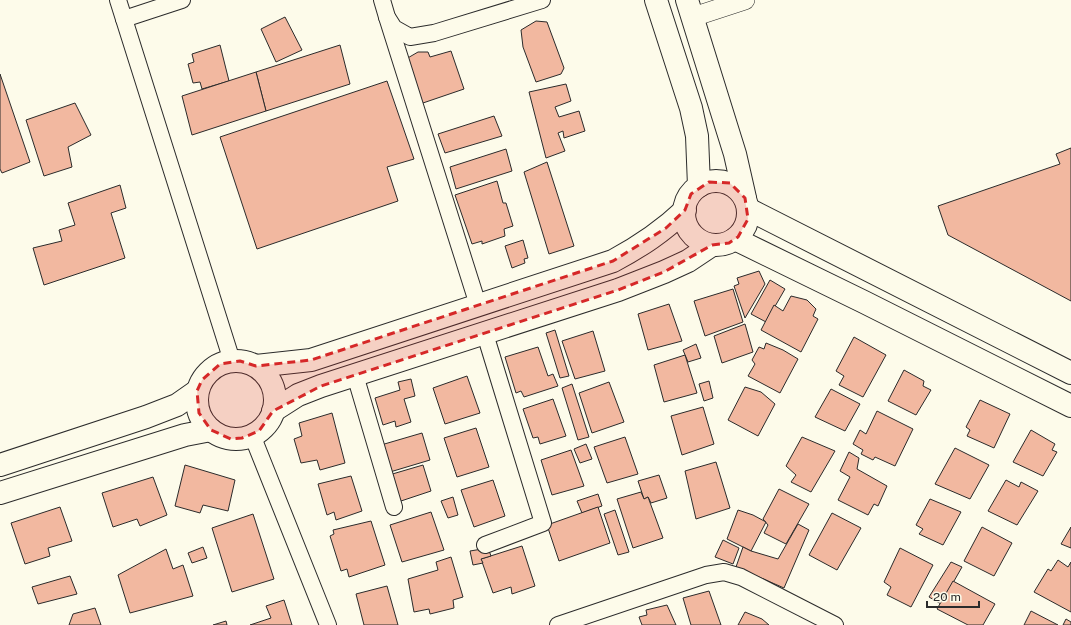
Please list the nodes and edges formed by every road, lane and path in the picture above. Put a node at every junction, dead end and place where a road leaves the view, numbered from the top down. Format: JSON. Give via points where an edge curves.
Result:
{"nodes":[{"id":1,"x":118,"y":0,"type":"edge"},
{"id":2,"x":182,"y":0,"type":"edge"},
{"id":3,"x":382,"y":0,"type":"edge"},
{"id":4,"x":542,"y":0,"type":"edge"},
{"id":5,"x":656,"y":0,"type":"edge"},
{"id":6,"x":745,"y":0,"type":"edge"},
{"id":7,"x":690,"y":9,"type":"edge"},
{"id":8,"x":386,"y":16,"type":"junction"},
{"id":9,"x":124,"y":19,"type":"junction"},
{"id":10,"x":699,"y":186,"type":"junction"},
{"id":11,"x":747,"y":204,"type":"junction"},
{"id":12,"x":685,"y":210,"type":"junction"},
{"id":13,"x":734,"y":239,"type":"junction"},
{"id":14,"x":712,"y":245,"type":"junction"},
{"id":15,"x":478,"y":305,"type":"junction"},
{"id":16,"x":485,"y":334,"type":"junction"},
{"id":17,"x":232,"y":361,"type":"junction"},
{"id":18,"x":256,"y":366,"type":"junction"},
{"id":19,"x":1071,"y":372,"type":"edge"},
{"id":20,"x":355,"y":375,"type":"junction"},
{"id":21,"x":197,"y":391,"type":"junction"},
{"id":22,"x":1071,"y":406,"type":"edge"},
{"id":23,"x":273,"y":411,"type":"junction"},
{"id":24,"x":211,"y":430,"type":"junction"},
{"id":25,"x":252,"y":435,"type":"junction"},
{"id":26,"x":0,"y":465,"type":"edge"},
{"id":27,"x":0,"y":493,"type":"edge"},
{"id":28,"x":394,"y":507,"type":"dead end"},
{"id":29,"x":485,"y":545,"type":"dead end"},
{"id":30,"x":328,"y":625,"type":"edge"},
{"id":31,"x":558,"y":625,"type":"edge"},
{"id":32,"x":835,"y":625,"type":"edge"}],
"edges":[{"from":1,"to":9,"type":"street"},
{"from":2,"to":9,"type":"street"},
{"from":3,"to":8,"type":"street"},
{"from":4,"to":8,"type":"street","via":[[434,33],[410,36],[394,28]]},
{"from":5,"to":10,"type":"main road","via":[[691,108],[697,136]]},
{"from":6,"to":7,"type":"street"},
{"from":7,"to":11,"type":"main road","via":[[735,154]]},
{"from":8,"to":15,"type":"street"},
{"from":9,"to":17,"type":"street"},
{"from":10,"to":11,"type":"main road","via":[[719,181],[730,184],[738,189]]},
{"from":10,"to":12,"type":"main road","via":[[691,194]]},
{"from":11,"to":13,"type":"main road","via":[[748,218],[745,228]]},
{"from":11,"to":19,"type":"main road"},
{"from":12,"to":14,"type":"main road","via":[[686,224],[691,233],[699,240]]},
{"from":12,"to":15,"type":"main road","via":[[666,228],[613,261]]},
{"from":13,"to":14,"type":"main road","via":[[729,243]]},
{"from":13,"to":22,"type":"main road"},
{"from":14,"to":16,"type":"main road","via":[[688,261],[664,272]]},
{"from":15,"to":18,"type":"main road","via":[[311,360]]},
{"from":16,"to":20,"type":"main road"},
{"from":16,"to":29,"type":"street","via":[[543,522]]},
{"from":17,"to":18,"type":"main road"},
{"from":17,"to":21,"type":"main road","via":[[220,364],[210,371]]},
{"from":18,"to":23,"type":"main road","via":[[266,375],[272,386],[275,398]]},
{"from":20,"to":23,"type":"main road","via":[[298,395]]},
{"from":20,"to":28,"type":"street"},
{"from":21,"to":24,"type":"main road","via":[[199,413]]},
{"from":21,"to":26,"type":"main road","via":[[177,405],[146,417]]},
{"from":23,"to":25,"type":"main road","via":[[265,425]]},
{"from":24,"to":25,"type":"main road","via":[[231,438]]},
{"from":24,"to":27,"type":"main road","via":[[185,435]]},
{"from":25,"to":30,"type":"street"},
{"from":31,"to":32,"type":"street","via":[[706,575],[724,572],[741,577]]}]}
